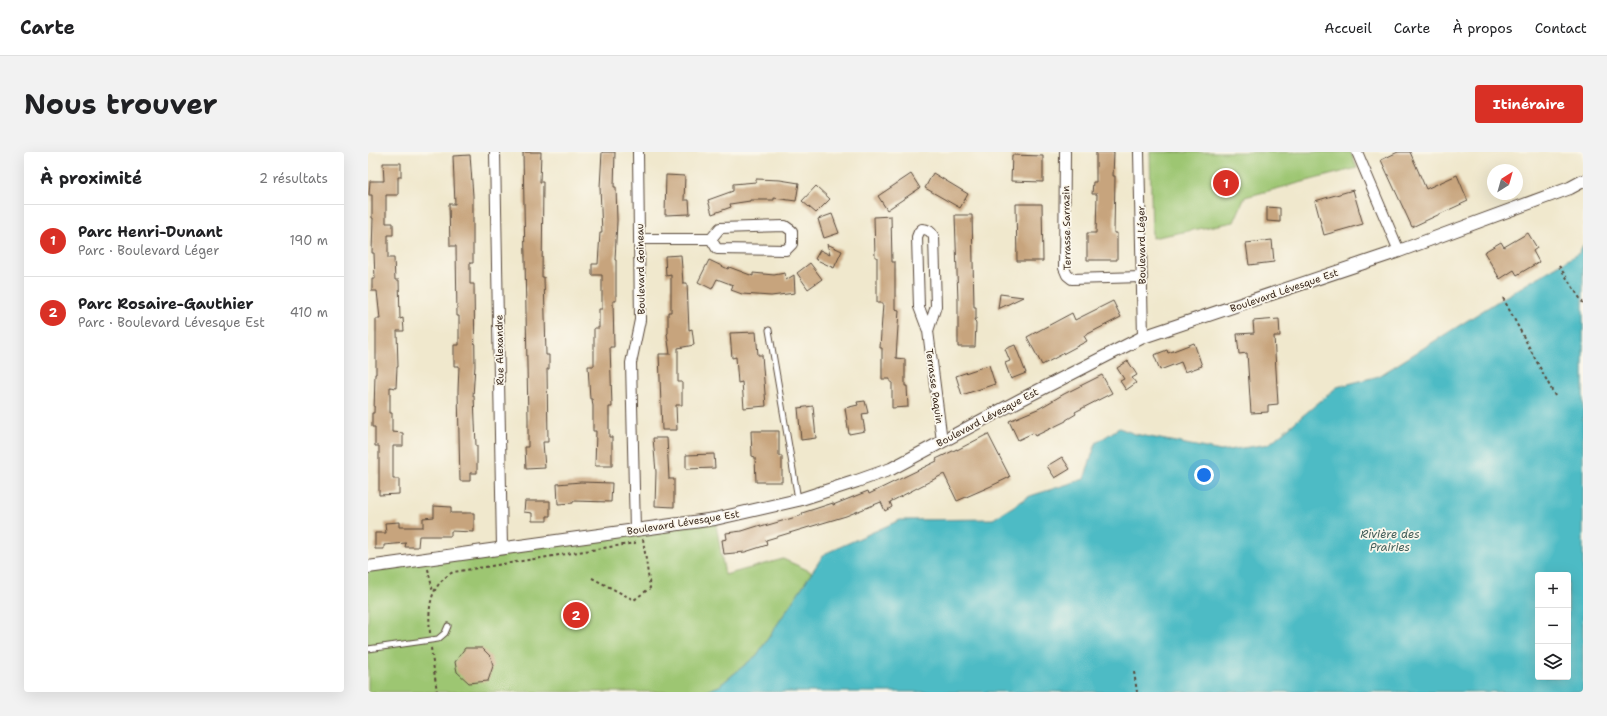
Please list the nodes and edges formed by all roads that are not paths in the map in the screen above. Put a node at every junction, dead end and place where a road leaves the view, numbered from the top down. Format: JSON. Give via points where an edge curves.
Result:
{"nodes":[{"id":1,"x":495,"y":152,"type":"edge"},
{"id":2,"x":638,"y":152,"type":"edge"},
{"id":3,"x":1065,"y":152,"type":"edge"},
{"id":4,"x":1139,"y":152,"type":"edge"},
{"id":5,"x":1356,"y":152,"type":"edge"},
{"id":6,"x":1583,"y":181,"type":"edge"},
{"id":7,"x":639,"y":239,"type":"junction"},
{"id":8,"x":711,"y":239,"type":"junction"},
{"id":9,"x":1399,"y":251,"type":"junction"},
{"id":10,"x":1142,"y":277,"type":"junction"},
{"id":11,"x":769,"y":330,"type":"dead end"},
{"id":12,"x":928,"y":331,"type":"junction"},
{"id":13,"x":1143,"y":337,"type":"junction"},
{"id":14,"x":942,"y":441,"type":"junction"},
{"id":15,"x":798,"y":500,"type":"junction"},
{"id":16,"x":639,"y":529,"type":"junction"},
{"id":17,"x":502,"y":548,"type":"junction"},
{"id":18,"x":368,"y":567,"type":"edge"},
{"id":19,"x":448,"y":626,"type":"dead end"},
{"id":20,"x":368,"y":649,"type":"edge"}],
"edges":[{"from":1,"to":17,"type":"street","name":"Rue Alexandre"},
{"from":2,"to":7,"type":"street","name":"Boulevard Goineau"},
{"from":3,"to":10,"type":"street","name":"Terrasse Sarrazin","via":[[1064,268],[1067,275],[1072,279]]},
{"from":4,"to":10,"type":"street","name":"Boulevard Léger"},
{"from":5,"to":9,"type":"street"},
{"from":6,"to":9,"type":"street","name":"Boulevard Lévesque Est"},
{"from":7,"to":8,"type":"street"},
{"from":7,"to":16,"type":"street","name":"Boulevard Goineau","via":[[640,320],[631,363]]},
{"from":8,"to":8,"type":"street","via":[[717,249],[786,250],[792,244],[792,231],[785,226],[720,228]]},
{"from":9,"to":13,"type":"street","name":"Boulevard Lévesque Est"},
{"from":10,"to":13,"type":"street","name":"Boulevard Léger"},
{"from":11,"to":15,"type":"lane"},
{"from":12,"to":12,"type":"street","name":"Terrasse Paquin","via":[[936,306],[934,237],[932,232],[922,229],[917,237],[919,307]]},
{"from":12,"to":14,"type":"street","name":"Terrasse Paquin"},
{"from":13,"to":14,"type":"street","name":"Boulevard Lévesque Est"},
{"from":14,"to":15,"type":"street","name":"Boulevard Lévesque Est","via":[[890,469]]},
{"from":15,"to":16,"type":"street","name":"Boulevard Lévesque Est","via":[[715,519]]},
{"from":16,"to":17,"type":"street","name":"Boulevard Lévesque Est"},
{"from":17,"to":18,"type":"street","name":"Boulevard Lévesque Est"},
{"from":19,"to":20,"type":"lane","via":[[438,639]]}]}
